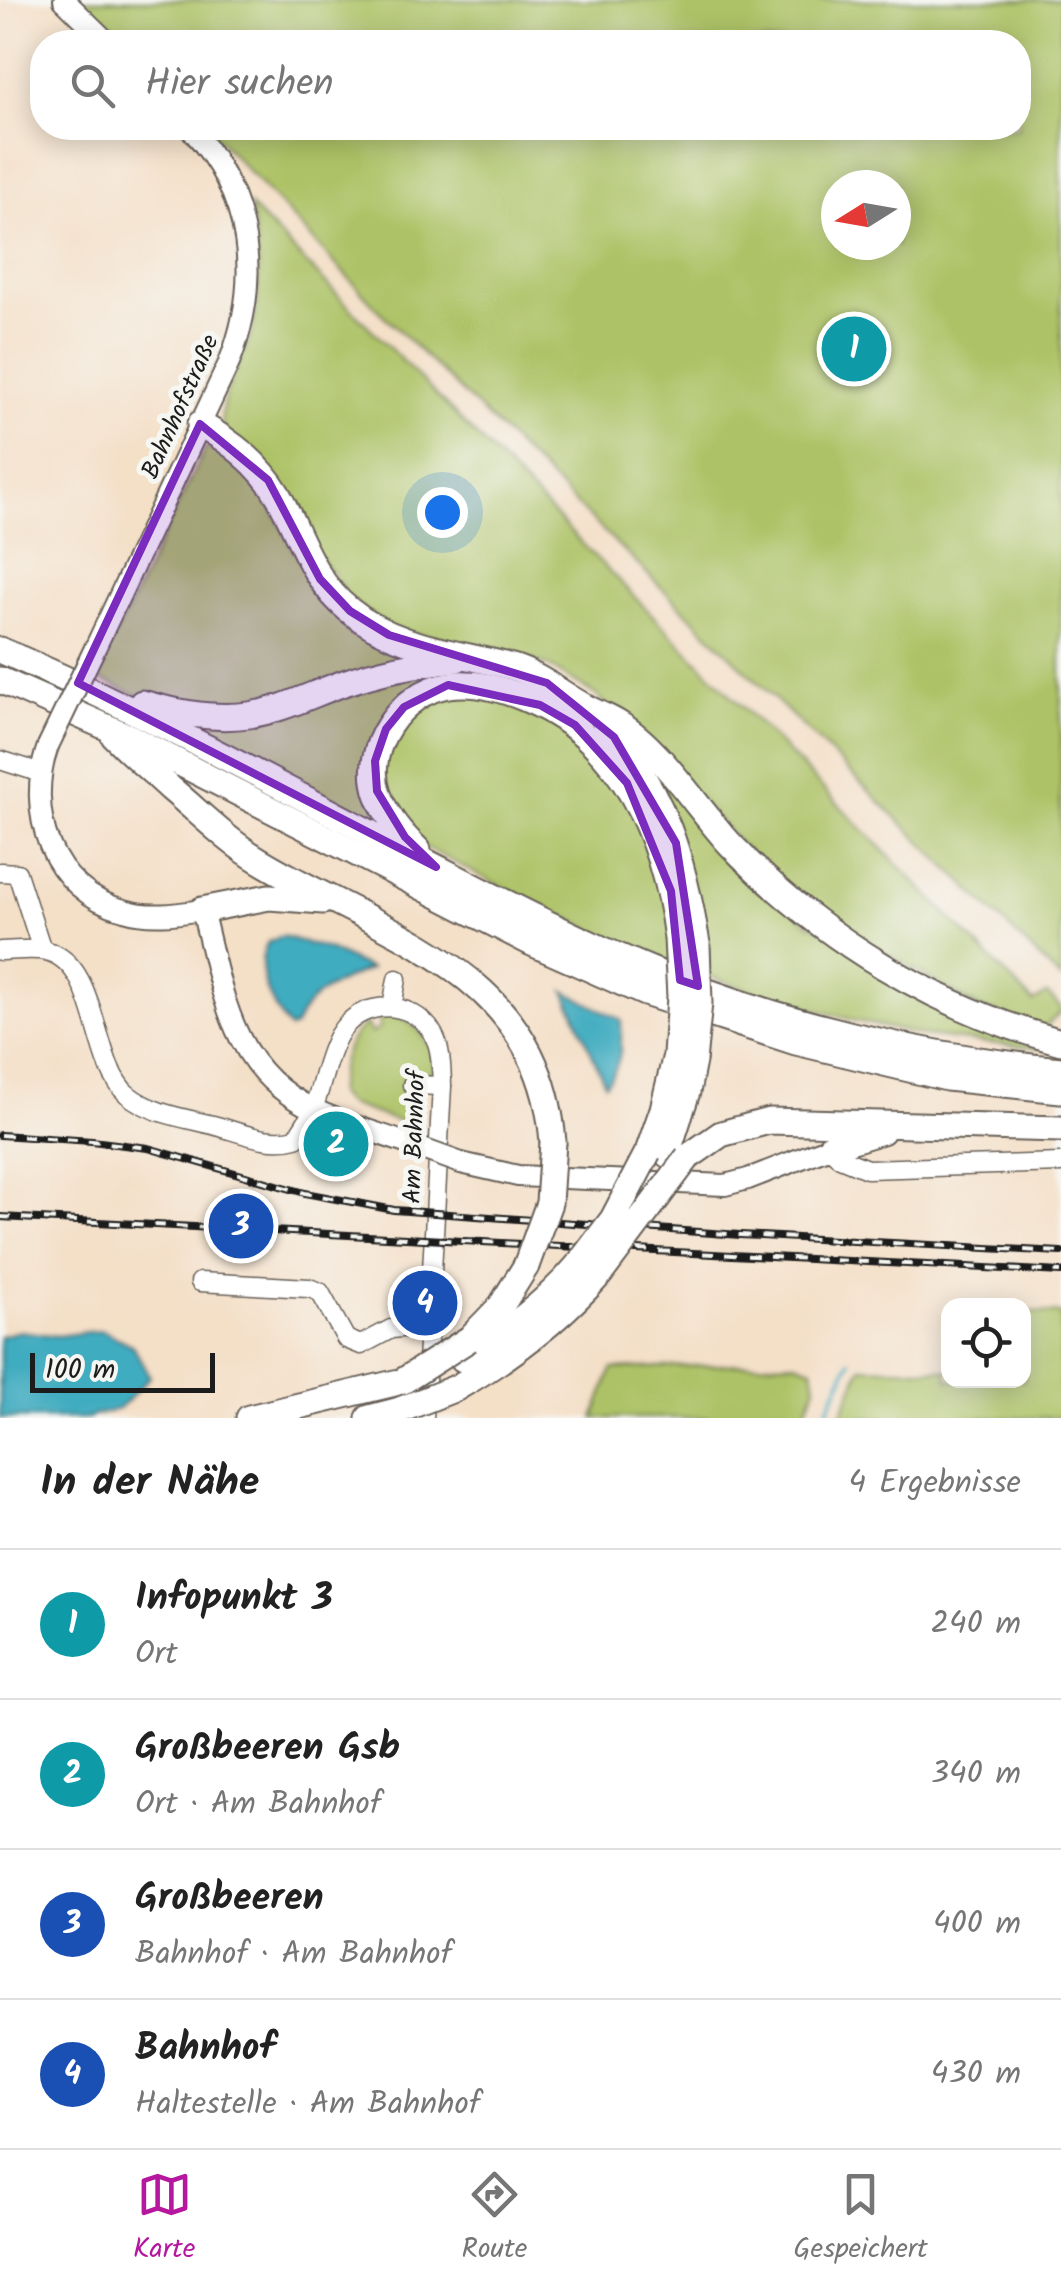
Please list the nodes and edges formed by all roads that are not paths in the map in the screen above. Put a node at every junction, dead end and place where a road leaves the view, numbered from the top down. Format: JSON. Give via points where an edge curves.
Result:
{"nodes":[{"id":1,"x":64,"y":0,"type":"edge"},
{"id":2,"x":95,"y":30,"type":"edge"},
{"id":3,"x":199,"y":140,"type":"edge"},
{"id":4,"x":200,"y":424,"type":"junction"},
{"id":5,"x":0,"y":650,"type":"edge"},
{"id":6,"x":467,"y":658,"type":"junction"},
{"id":7,"x":0,"y":680,"type":"edge"},
{"id":8,"x":96,"y":691,"type":"junction"},
{"id":9,"x":584,"y":707,"type":"junction"},
{"id":10,"x":104,"y":725,"type":"junction"},
{"id":11,"x":0,"y":760,"type":"edge"},
{"id":12,"x":40,"y":774,"type":"junction"},
{"id":13,"x":436,"y":867,"type":"junction"},
{"id":14,"x":0,"y":872,"type":"edge"},
{"id":15,"x":328,"y":900,"type":"junction"},
{"id":16,"x":202,"y":910,"type":"junction"},
{"id":17,"x":686,"y":941,"type":"junction"},
{"id":18,"x":42,"y":950,"type":"junction"},
{"id":19,"x":0,"y":952,"type":"edge"},
{"id":20,"x":397,"y":978,"type":"dead end"},
{"id":21,"x":392,"y":1007,"type":"junction"},
{"id":22,"x":368,"y":1010,"type":"junction"},
{"id":23,"x":377,"y":1030,"type":"dead end"},
{"id":24,"x":1061,"y":1042,"type":"edge"},
{"id":25,"x":1061,"y":1070,"type":"edge"},
{"id":26,"x":412,"y":1085,"type":"dead end"},
{"id":27,"x":442,"y":1086,"type":"junction"},
{"id":28,"x":1061,"y":1090,"type":"edge"},
{"id":29,"x":313,"y":1110,"type":"junction"},
{"id":30,"x":912,"y":1126,"type":"junction"},
{"id":31,"x":1061,"y":1129,"type":"edge"},
{"id":32,"x":830,"y":1146,"type":"junction"},
{"id":33,"x":668,"y":1154,"type":"junction"},
{"id":34,"x":1061,"y":1163,"type":"edge"},
{"id":35,"x":589,"y":1269,"type":"junction"},
{"id":36,"x":200,"y":1282,"type":"dead end"},
{"id":37,"x":430,"y":1325,"type":"junction"},
{"id":38,"x":466,"y":1349,"type":"junction"},
{"id":39,"x":412,"y":1414,"type":"edge"},
{"id":40,"x":249,"y":1418,"type":"edge"},
{"id":41,"x":369,"y":1418,"type":"edge"}],
"edges":[{"from":1,"to":2,"type":"main road"},
{"from":3,"to":4,"type":"main road","name":"Bahnhofstraße","via":[[232,189],[249,253],[238,340]]},
{"from":4,"to":6,"type":"highway","via":[[257,466],[320,579],[350,611],[389,635]]},
{"from":4,"to":12,"type":"main road","name":"Bahnhofstraße","bridge":true},
{"from":5,"to":8,"type":"highway"},
{"from":6,"to":8,"type":"highway","via":[[403,666],[246,716],[171,712]]},
{"from":6,"to":9,"type":"highway","via":[[515,668]]},
{"from":7,"to":10,"type":"highway"},
{"from":8,"to":13,"type":"highway"},
{"from":9,"to":17,"type":"highway","via":[[641,771],[661,806],[684,872]]},
{"from":9,"to":24,"type":"highway","via":[[622,726],[654,755],[730,844],[838,939],[962,1007]]},
{"from":10,"to":15,"type":"highway","via":[[218,832]]},
{"from":10,"to":28,"type":"highway","via":[[532,944],[645,994],[796,1042],[946,1078]]},
{"from":11,"to":12,"type":"street"},
{"from":12,"to":16,"type":"main road","name":"Bahnhofstraße","via":[[47,840],[83,889],[138,913]]},
{"from":13,"to":17,"type":"highway","via":[[396,826],[377,791],[375,761],[386,729],[404,707],[448,685],[506,691],[575,725],[604,752],[656,846]]},
{"from":13,"to":25,"type":"highway","via":[[652,971],[803,1022],[952,1057]]},
{"from":14,"to":18,"type":"street","via":[[17,873]]},
{"from":15,"to":16,"type":"highway","via":[[268,897]]},
{"from":15,"to":38,"type":"highway","bridge":true,"via":[[445,960],[496,1004],[532,1059],[549,1112],[549,1202],[526,1266]]},
{"from":16,"to":29,"type":"main road","via":[[244,1049],[273,1085]]},
{"from":17,"to":33,"type":"highway","bridge":true,"via":[[699,1003],[684,1058],[688,1092]]},
{"from":18,"to":19,"type":"street"},
{"from":18,"to":29,"type":"street","via":[[65,962],[79,982],[108,1064],[124,1092],[142,1104],[284,1141],[296,1138]]},
{"from":20,"to":21,"type":"street"},
{"from":21,"to":22,"type":"street"},
{"from":21,"to":27,"type":"street","name":"Am Bahnhof","via":[[423,1020],[436,1035]]},
{"from":22,"to":23,"type":"street"},
{"from":22,"to":29,"type":"street","via":[[350,1020],[334,1043]]},
{"from":26,"to":27,"type":"street"},
{"from":27,"to":37,"type":"street","name":"Am Bahnhof"},
{"from":29,"to":32,"type":"main road","bridge":true,"via":[[461,1163],[518,1176],[725,1185]]},
{"from":30,"to":31,"type":"highway"},
{"from":30,"to":32,"type":"highway"},
{"from":30,"to":33,"type":"highway","via":[[760,1122]]},
{"from":32,"to":34,"type":"street","via":[[867,1169]]},
{"from":33,"to":35,"type":"highway","bridge":true,"via":[[613,1219]]},
{"from":33,"to":35,"type":"highway","bridge":true,"via":[[648,1206]]},
{"from":35,"to":38,"type":"highway","via":[[527,1316]]},
{"from":35,"to":39,"type":"highway","bridge":true,"via":[[573,1304],[532,1340]]},
{"from":36,"to":37,"type":"street","via":[[320,1292],[346,1340],[361,1345],[391,1328]]},
{"from":37,"to":39,"type":"street","name":"Am Bahnhof"},
{"from":38,"to":40,"type":"highway","bridge":true,"via":[[403,1381]]},
{"from":39,"to":41,"type":"highway"}]}
